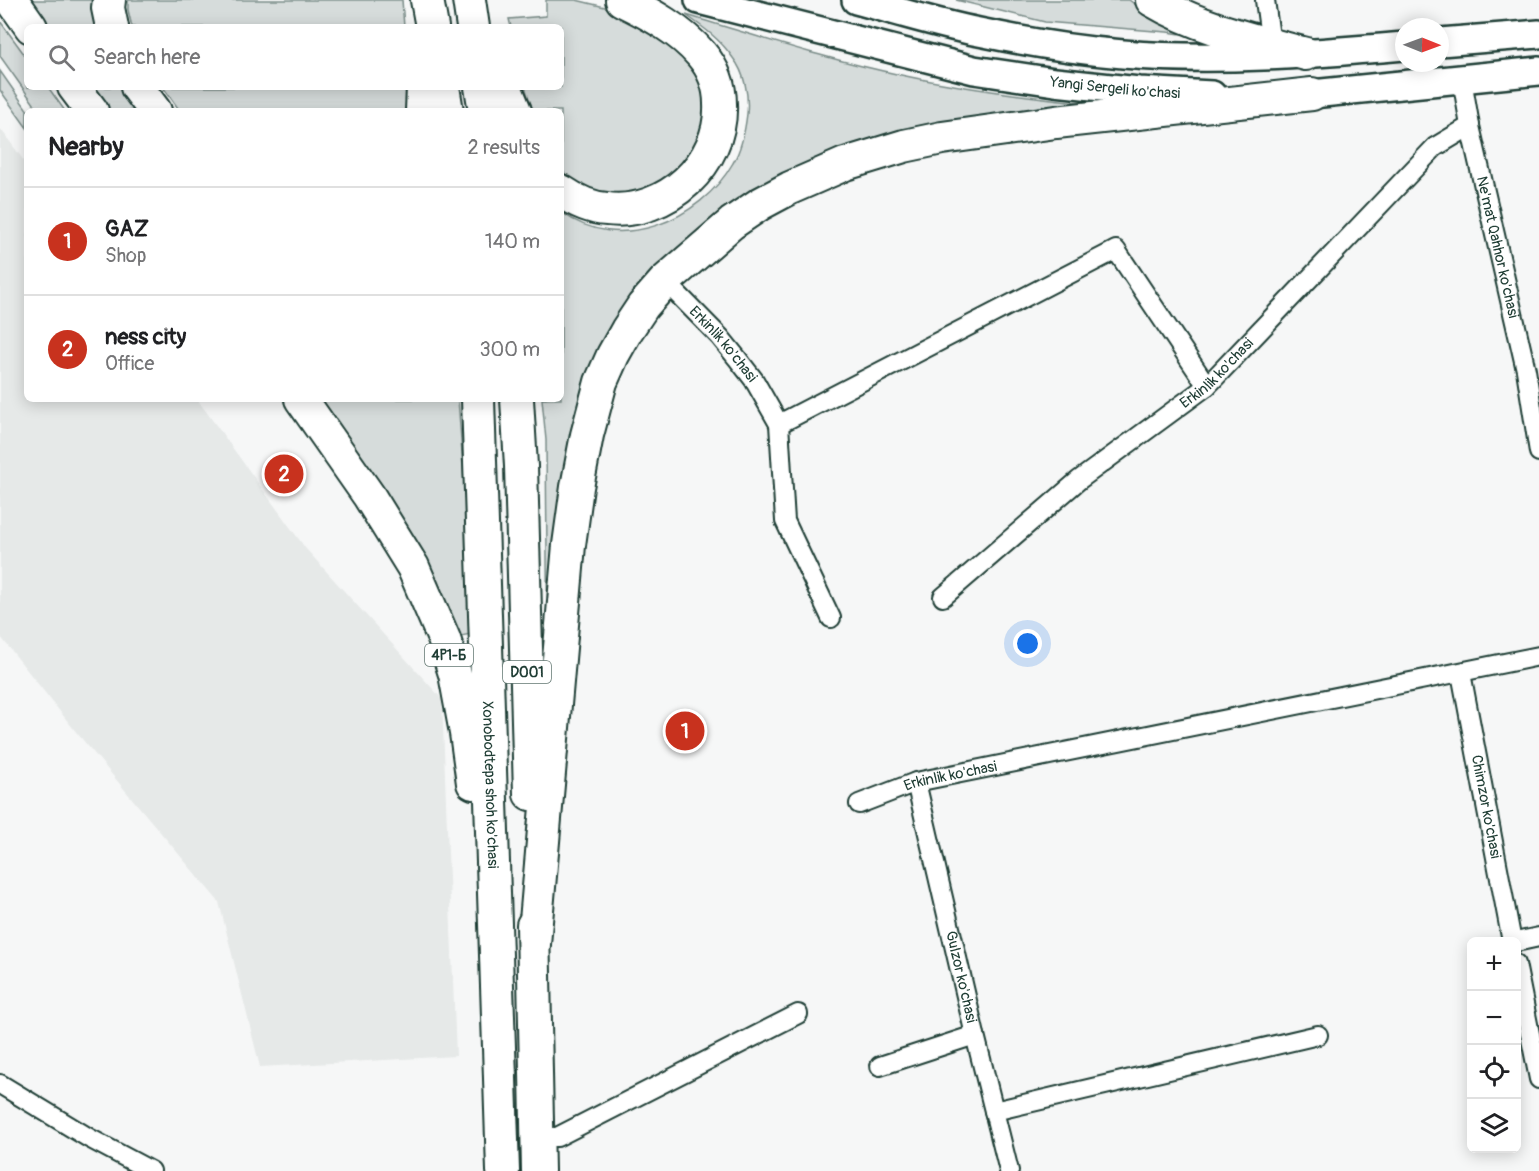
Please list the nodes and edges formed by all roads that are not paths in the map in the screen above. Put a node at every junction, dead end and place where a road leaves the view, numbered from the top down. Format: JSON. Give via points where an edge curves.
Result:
{"nodes":[{"id":1,"x":12,"y":0,"type":"edge"},
{"id":2,"x":108,"y":0,"type":"edge"},
{"id":3,"x":428,"y":0,"type":"edge"},
{"id":4,"x":622,"y":0,"type":"edge"},
{"id":5,"x":699,"y":0,"type":"edge"},
{"id":6,"x":856,"y":0,"type":"edge"},
{"id":7,"x":1152,"y":0,"type":"edge"},
{"id":8,"x":1265,"y":0,"type":"edge"},
{"id":9,"x":29,"y":24,"type":"edge"},
{"id":10,"x":111,"y":24,"type":"edge"},
{"id":11,"x":426,"y":24,"type":"edge"},
{"id":12,"x":432,"y":24,"type":"edge"},
{"id":13,"x":1539,"y":34,"type":"edge"},
{"id":14,"x":1449,"y":41,"type":"edge"},
{"id":15,"x":1395,"y":47,"type":"edge"},
{"id":16,"x":1271,"y":50,"type":"junction"},
{"id":17,"x":1306,"y":54,"type":"joint"},
{"id":18,"x":1539,"y":71,"type":"edge"},
{"id":19,"x":1462,"y":79,"type":"junction"},
{"id":20,"x":76,"y":90,"type":"edge"},
{"id":21,"x":139,"y":90,"type":"edge"},
{"id":22,"x":423,"y":90,"type":"edge"},
{"id":23,"x":443,"y":90,"type":"edge"},
{"id":24,"x":482,"y":90,"type":"edge"},
{"id":25,"x":506,"y":90,"type":"edge"},
{"id":26,"x":1312,"y":94,"type":"junction"},
{"id":27,"x":90,"y":108,"type":"edge"},
{"id":28,"x":153,"y":108,"type":"edge"},
{"id":29,"x":422,"y":108,"type":"edge"},
{"id":30,"x":446,"y":108,"type":"edge"},
{"id":31,"x":484,"y":108,"type":"edge"},
{"id":32,"x":514,"y":108,"type":"edge"},
{"id":33,"x":1470,"y":126,"type":"junction"},
{"id":34,"x":564,"y":193,"type":"edge"},
{"id":35,"x":665,"y":281,"type":"junction"},
{"id":36,"x":1533,"y":369,"type":"edge"},
{"id":37,"x":1207,"y":386,"type":"junction"},
{"id":38,"x":303,"y":402,"type":"edge"},
{"id":39,"x":478,"y":402,"type":"edge"},
{"id":40,"x":517,"y":402,"type":"edge"},
{"id":41,"x":779,"y":424,"type":"junction"},
{"id":42,"x":1539,"y":452,"type":"edge"},
{"id":43,"x":944,"y":597,"type":"dead end"},
{"id":44,"x":831,"y":618,"type":"dead end"},
{"id":45,"x":1539,"y":656,"type":"edge"},
{"id":46,"x":1461,"y":673,"type":"junction"},
{"id":47,"x":916,"y":782,"type":"junction"},
{"id":48,"x":859,"y":804,"type":"dead end"},
{"id":49,"x":1513,"y":937,"type":"edge"},
{"id":50,"x":1539,"y":937,"type":"edge"},
{"id":51,"x":1521,"y":941,"type":"edge"},
{"id":52,"x":534,"y":944,"type":"junction"},
{"id":53,"x":496,"y":948,"type":"junction"},
{"id":54,"x":1521,"y":989,"type":"edge"},
{"id":55,"x":798,"y":1014,"type":"dead end"},
{"id":56,"x":975,"y":1035,"type":"junction"},
{"id":57,"x":1318,"y":1035,"type":"dead end"},
{"id":58,"x":880,"y":1066,"type":"dead end"},
{"id":59,"x":1539,"y":1079,"type":"edge"},
{"id":60,"x":0,"y":1084,"type":"edge"},
{"id":61,"x":994,"y":1111,"type":"junction"},
{"id":62,"x":537,"y":1137,"type":"junction"},
{"id":63,"x":151,"y":1171,"type":"edge"},
{"id":64,"x":503,"y":1171,"type":"edge"},
{"id":65,"x":538,"y":1171,"type":"edge"},
{"id":66,"x":1009,"y":1171,"type":"edge"}],
"edges":[{"from":1,"to":9,"type":"highway"},
{"from":2,"to":10,"type":"highway"},
{"from":3,"to":11,"type":"highway"},
{"from":3,"to":12,"type":"highway"},
{"from":4,"to":34,"type":"highway","via":[[670,27],[702,55],[720,96],[721,118],[716,138],[691,179],[674,192],[644,205],[606,209]]},
{"from":5,"to":26,"type":"main road","name":"Yangi Sergeli ko'chasi","via":[[974,70],[1139,91],[1224,96]]},
{"from":6,"to":16,"type":"main road","via":[[978,32],[1124,54],[1195,57]]},
{"from":7,"to":16,"type":"highway"},
{"from":8,"to":16,"type":"street"},
{"from":13,"to":14,"type":"main road"},
{"from":15,"to":17,"type":"main road"},
{"from":16,"to":17,"type":"highway"},
{"from":18,"to":19,"type":"main road","name":"Yangi Sergeli ko'chasi"},
{"from":19,"to":26,"type":"main road","name":"Yangi Sergeli ko'chasi"},
{"from":19,"to":33,"type":"street","name":"Ne'mat Qahhor ko'chasi"},
{"from":20,"to":27,"type":"highway"},
{"from":21,"to":28,"type":"highway"},
{"from":22,"to":29,"type":"highway"},
{"from":23,"to":30,"type":"highway"},
{"from":24,"to":31,"type":"highway"},
{"from":25,"to":32,"type":"highway"},
{"from":26,"to":35,"type":"highway","via":[[999,129],[868,156],[829,170],[760,204]]},
{"from":33,"to":36,"type":"street","name":"Ne'mat Qahhor ko'chasi"},
{"from":33,"to":37,"type":"street","name":"Erkinlik ko'chasi","via":[[1436,147]]},
{"from":35,"to":41,"type":"street","name":"Erkinlik ko'chasi","via":[[737,358]]},
{"from":35,"to":52,"type":"highway","via":[[643,306],[613,355],[601,382],[587,435],[569,545]]},
{"from":36,"to":42,"type":"street","name":"Ne'mat Qahhor ko'chasi"},
{"from":37,"to":41,"type":"street","via":[[1116,250]]},
{"from":37,"to":43,"type":"street","name":"Erkinlik ko'chasi","via":[[1079,480]]},
{"from":38,"to":53,"type":"highway","number":"4Р1-Б","via":[[413,567],[444,639],[466,733]]},
{"from":39,"to":53,"type":"highway","name":"Xonobodtepa shoh ko'chasi","number":"D001"},
{"from":40,"to":52,"type":"highway","number":"D001"},
{"from":41,"to":44,"type":"street","name":"Erkinlik ko'chasi","via":[[785,521]]},
{"from":45,"to":46,"type":"street","name":"Erkinlik ko'chasi"},
{"from":46,"to":47,"type":"street","name":"Erkinlik ko'chasi"},
{"from":46,"to":49,"type":"street","name":"Chimzor ko'chasi"},
{"from":47,"to":48,"type":"street","name":"Erkinlik ko'chasi"},
{"from":47,"to":56,"type":"street","name":"Gulzor ko'chasi"},
{"from":50,"to":51,"type":"street"},
{"from":52,"to":62,"type":"highway","number":"D001"},
{"from":53,"to":64,"type":"highway","name":"Xonobodtepa shoh ko'chasi","number":"D001"},
{"from":54,"to":59,"type":"street"},
{"from":55,"to":62,"type":"street","via":[[558,1137]]},
{"from":56,"to":58,"type":"street"},
{"from":56,"to":61,"type":"street","name":"Gulzor ko'chasi"},
{"from":57,"to":61,"type":"street"},
{"from":60,"to":63,"type":"street"},
{"from":61,"to":66,"type":"street","name":"Gulzor ko'chasi"},
{"from":62,"to":65,"type":"highway","number":"D001"}]}
